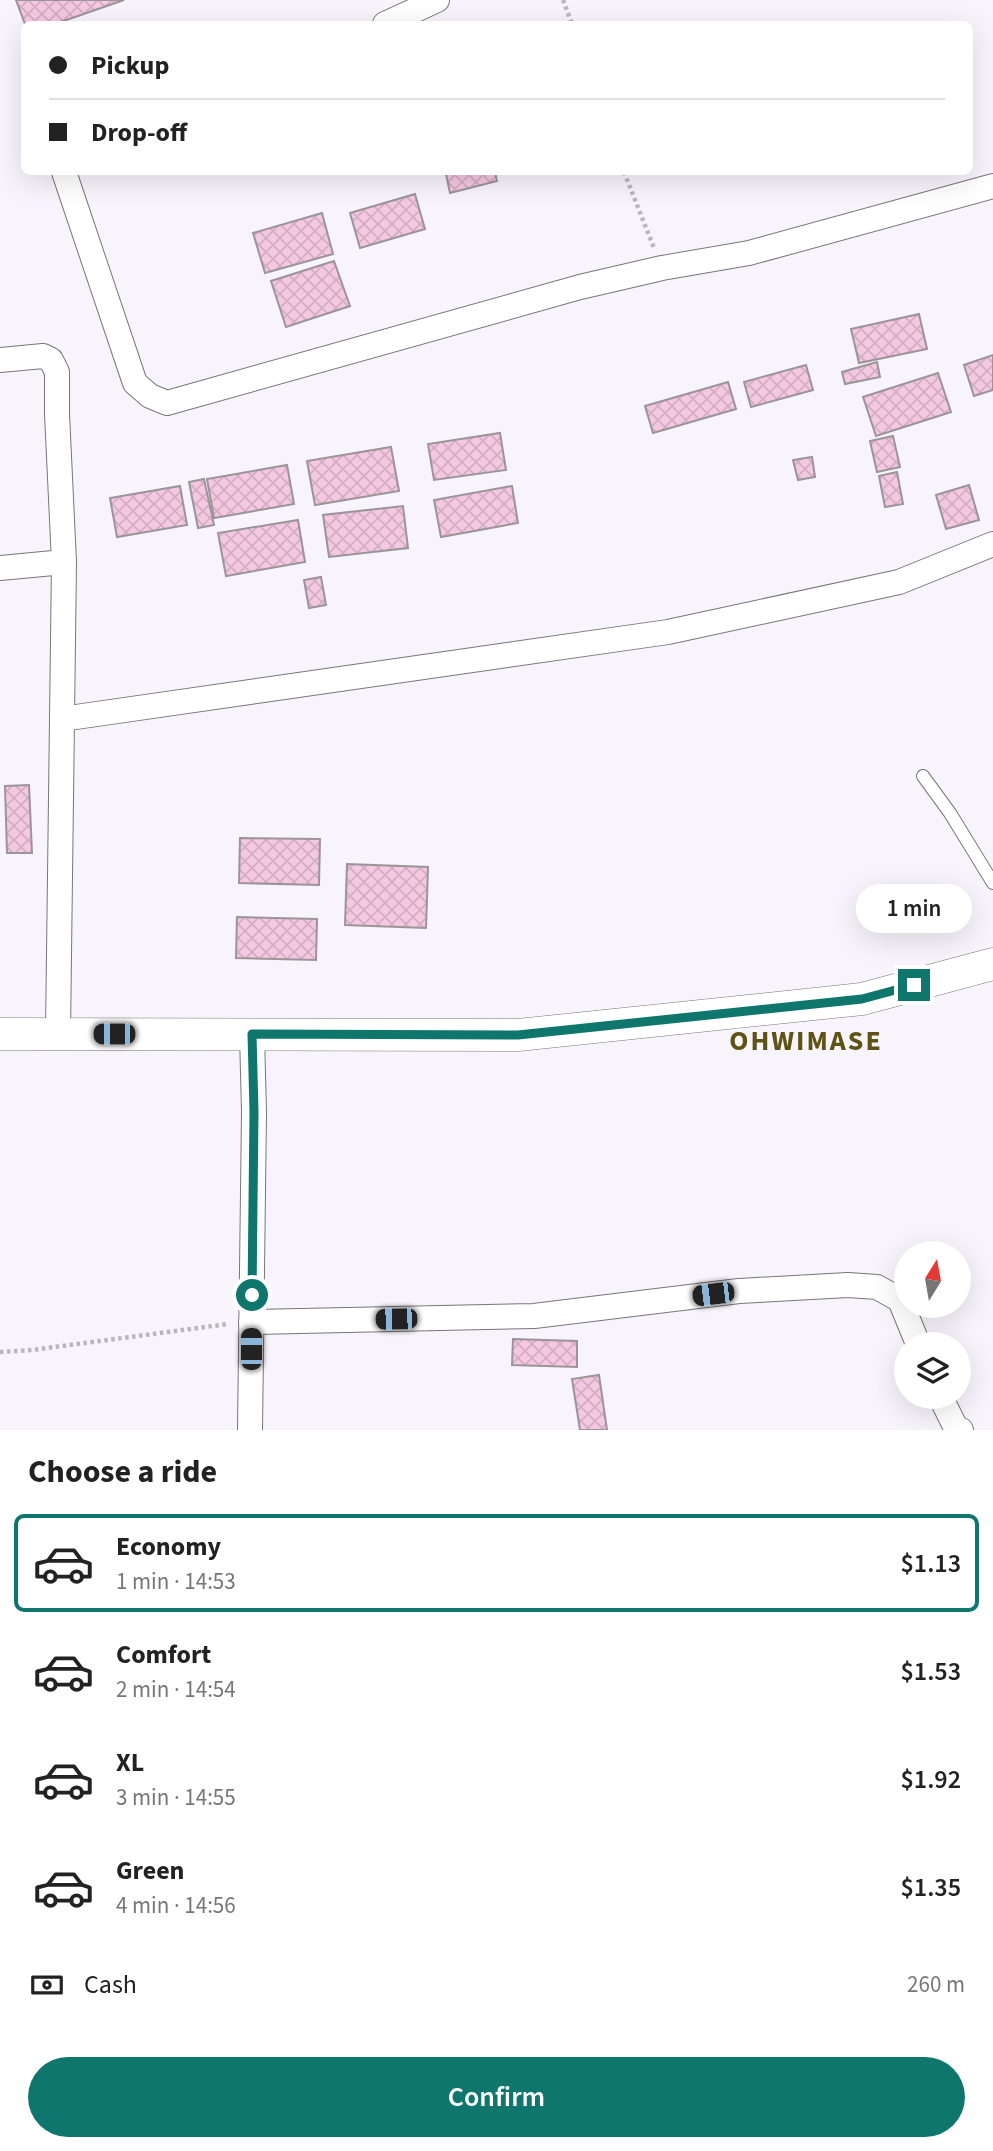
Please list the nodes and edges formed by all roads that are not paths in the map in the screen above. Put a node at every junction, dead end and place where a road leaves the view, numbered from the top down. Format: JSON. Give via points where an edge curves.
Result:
{"nodes":[{"id":1,"x":437,"y":0,"type":"edge"},
{"id":2,"x":391,"y":21,"type":"edge"},
{"id":3,"x":65,"y":175,"type":"edge"},
{"id":4,"x":993,"y":186,"type":"edge"},
{"id":5,"x":0,"y":360,"type":"edge"},
{"id":6,"x":993,"y":544,"type":"edge"},
{"id":7,"x":64,"y":562,"type":"junction"},
{"id":8,"x":0,"y":568,"type":"edge"},
{"id":9,"x":62,"y":719,"type":"junction"},
{"id":10,"x":923,"y":776,"type":"dead end"},
{"id":11,"x":993,"y":883,"type":"edge"},
{"id":12,"x":993,"y":964,"type":"edge"},
{"id":13,"x":0,"y":1034,"type":"edge"},
{"id":14,"x":58,"y":1034,"type":"junction"},
{"id":15,"x":252,"y":1034,"type":"junction"},
{"id":16,"x":251,"y":1322,"type":"junction"},
{"id":17,"x":913,"y":1332,"type":"edge"},
{"id":18,"x":946,"y":1409,"type":"edge"},
{"id":19,"x":250,"y":1430,"type":"edge"},
{"id":20,"x":961,"y":1430,"type":"edge"}],
"edges":[{"from":1,"to":2,"type":"street"},
{"from":3,"to":4,"type":"street","via":[[135,383],[149,396],[167,403],[580,288],[749,253]]},
{"from":5,"to":7,"type":"street","via":[[43,356],[55,365]]},
{"from":6,"to":9,"type":"street","via":[[899,582],[668,632]]},
{"from":7,"to":8,"type":"street"},
{"from":7,"to":9,"type":"street"},
{"from":9,"to":14,"type":"street"},
{"from":10,"to":11,"type":"lane"},
{"from":12,"to":15,"type":"street","via":[[862,999],[518,1035]]},
{"from":13,"to":14,"type":"street"},
{"from":14,"to":15,"type":"street"},
{"from":15,"to":16,"type":"street"},
{"from":16,"to":17,"type":"street","via":[[534,1316],[739,1292],[848,1285],[877,1287],[900,1300]]},
{"from":16,"to":19,"type":"street"},
{"from":18,"to":20,"type":"street"}]}
